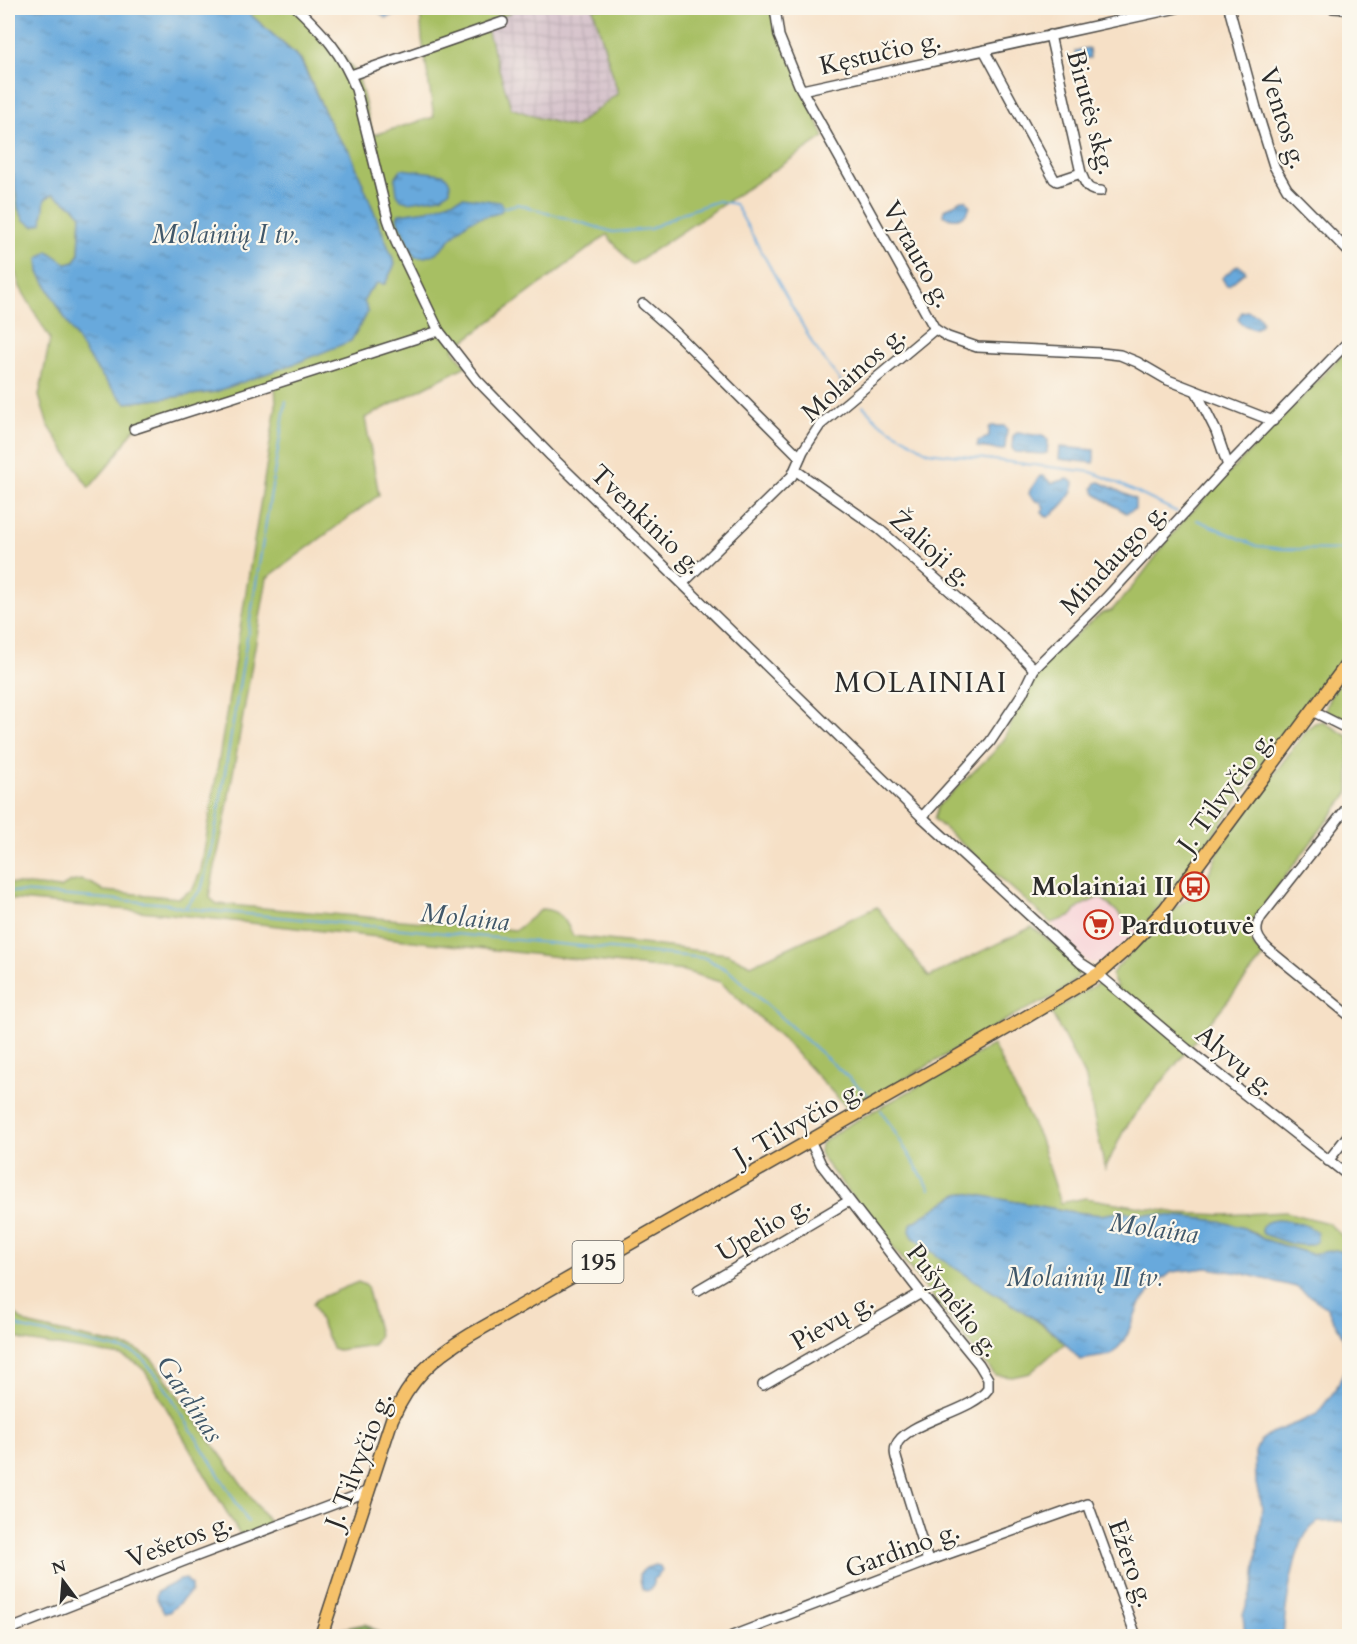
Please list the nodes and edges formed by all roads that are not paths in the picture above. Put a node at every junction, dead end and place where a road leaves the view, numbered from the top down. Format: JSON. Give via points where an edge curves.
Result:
{"nodes":[{"id":1,"x":297,"y":8,"type":"edge"},
{"id":2,"x":775,"y":8,"type":"edge"},
{"id":3,"x":1177,"y":8,"type":"edge"},
{"id":4,"x":1229,"y":8,"type":"edge"},
{"id":5,"x":1333,"y":8,"type":"edge"},
{"id":6,"x":1350,"y":9,"type":"edge"},
{"id":7,"x":503,"y":22,"type":"dead end"},
{"id":8,"x":1050,"y":35,"type":"junction"},
{"id":9,"x":984,"y":50,"type":"junction"},
{"id":10,"x":351,"y":75,"type":"junction"},
{"id":11,"x":802,"y":90,"type":"junction"},
{"id":12,"x":1081,"y":173,"type":"junction"},
{"id":13,"x":1101,"y":191,"type":"dead end"},
{"id":14,"x":1350,"y":253,"type":"edge"},
{"id":15,"x":643,"y":304,"type":"dead end"},
{"id":16,"x":935,"y":329,"type":"junction"},
{"id":17,"x":438,"y":331,"type":"junction"},
{"id":18,"x":1350,"y":340,"type":"edge"},
{"id":19,"x":1196,"y":391,"type":"junction"},
{"id":20,"x":1273,"y":421,"type":"junction"},
{"id":21,"x":134,"y":429,"type":"dead end"},
{"id":22,"x":800,"y":457,"type":"junction"},
{"id":23,"x":1228,"y":466,"type":"junction"},
{"id":24,"x":795,"y":470,"type":"junction"},
{"id":25,"x":683,"y":583,"type":"junction"},
{"id":26,"x":1350,"y":660,"type":"edge"},
{"id":27,"x":1034,"y":669,"type":"junction"},
{"id":28,"x":1312,"y":711,"type":"junction"},
{"id":29,"x":1350,"y":730,"type":"edge"},
{"id":30,"x":1350,"y":804,"type":"edge"},
{"id":31,"x":922,"y":817,"type":"junction"},
{"id":32,"x":1098,"y":974,"type":"junction"},
{"id":33,"x":1350,"y":1016,"type":"edge"},
{"id":34,"x":1350,"y":1133,"type":"edge"},
{"id":35,"x":810,"y":1140,"type":"junction"},
{"id":36,"x":1328,"y":1161,"type":"junction"},
{"id":37,"x":1350,"y":1177,"type":"edge"},
{"id":38,"x":849,"y":1201,"type":"junction"},
{"id":39,"x":698,"y":1290,"type":"dead end"},
{"id":40,"x":921,"y":1293,"type":"junction"},
{"id":41,"x":763,"y":1385,"type":"dead end"},
{"id":42,"x":366,"y":1492,"type":"junction"},
{"id":43,"x":1088,"y":1503,"type":"joint"},
{"id":44,"x":928,"y":1561,"type":"junction"},
{"id":45,"x":8,"y":1630,"type":"edge"},
{"id":46,"x":321,"y":1636,"type":"edge"},
{"id":47,"x":732,"y":1636,"type":"edge"},
{"id":48,"x":1136,"y":1636,"type":"edge"}],
"edges":[{"from":1,"to":10,"type":"street","name":"Tvenkinio g.","via":[[338,51]]},
{"from":2,"to":11,"type":"street","name":"Vytauto g.","via":[[779,36]]},
{"from":3,"to":8,"type":"street","name":"Kęstučio g."},
{"from":4,"to":14,"type":"street","name":"Ventos g.","via":[[1274,165],[1287,189]]},
{"from":5,"to":6,"type":"street"},
{"from":7,"to":10,"type":"street"},
{"from":8,"to":9,"type":"street","name":"Kęstučio g."},
{"from":8,"to":12,"type":"street","name":"Birutės skg."},
{"from":9,"to":11,"type":"street","name":"Kęstučio g."},
{"from":9,"to":12,"type":"street","via":[[1054,179]]},
{"from":10,"to":17,"type":"street","name":"Tvenkinio g.","via":[[388,219]]},
{"from":11,"to":16,"type":"street","name":"Vytauto g."},
{"from":12,"to":13,"type":"street","name":"Birutės skg.","via":[[1091,191]]},
{"from":15,"to":22,"type":"street"},
{"from":16,"to":19,"type":"street","name":"Vytauto g.","via":[[977,347],[1120,356]]},
{"from":16,"to":22,"type":"street","name":"Molainos g.","via":[[820,425]]},
{"from":17,"to":21,"type":"street"},
{"from":17,"to":25,"type":"street","name":"Tvenkinio g.","via":[[477,380]]},
{"from":18,"to":20,"type":"street","name":"Mindaugo g."},
{"from":19,"to":20,"type":"street","name":"Vytauto g."},
{"from":19,"to":23,"type":"street"},
{"from":20,"to":23,"type":"street","name":"Mindaugo g."},
{"from":22,"to":24,"type":"street","name":"Molainos g."},
{"from":23,"to":27,"type":"street","name":"Mindaugo g."},
{"from":24,"to":25,"type":"street","name":"Molainos g."},
{"from":24,"to":27,"type":"street","name":"Žalioji g.","via":[[879,528]]},
{"from":25,"to":31,"type":"street","name":"Tvenkinio g."},
{"from":26,"to":28,"type":"main road","name":"J. Tilvyčio g.","number":"195"},
{"from":27,"to":31,"type":"street","name":"Mindaugo g.","via":[[990,742]]},
{"from":28,"to":29,"type":"street"},
{"from":28,"to":32,"type":"main road","name":"J. Tilvyčio g.","number":"195","via":[[1165,909]]},
{"from":30,"to":33,"type":"street","via":[[1261,917],[1256,933],[1269,950]]},
{"from":31,"to":32,"type":"street","name":"Tvenkinio g.","via":[[1081,963]]},
{"from":32,"to":35,"type":"main road","name":"J. Tilvyčio g.","number":"195"},
{"from":32,"to":36,"type":"street","name":"Alyvų g."},
{"from":34,"to":36,"type":"street"},
{"from":35,"to":38,"type":"street","name":"Pušynėlio g.","via":[[821,1164]]},
{"from":35,"to":42,"type":"main road","name":"J. Tilvyčio g.","number":"195","via":[[448,1348],[425,1368],[399,1404]]},
{"from":36,"to":37,"type":"street","name":"Alyvų g."},
{"from":38,"to":39,"type":"street","name":"Upelio g."},
{"from":38,"to":40,"type":"street","name":"Pušynėlio g."},
{"from":40,"to":41,"type":"street","name":"Pievų g."},
{"from":40,"to":44,"type":"street","name":"Pušynėlio g.","via":[[986,1373],[988,1384],[977,1399],[915,1429],[896,1445],[895,1455]]},
{"from":42,"to":45,"type":"street","name":"Vešetos g."},
{"from":42,"to":46,"type":"main road","name":"J. Tilvyčio g.","number":"195"},
{"from":43,"to":44,"type":"street","name":"Gardino g."},
{"from":43,"to":48,"type":"street","name":"Ežero g."},
{"from":44,"to":47,"type":"street","name":"Gardino g."}]}
